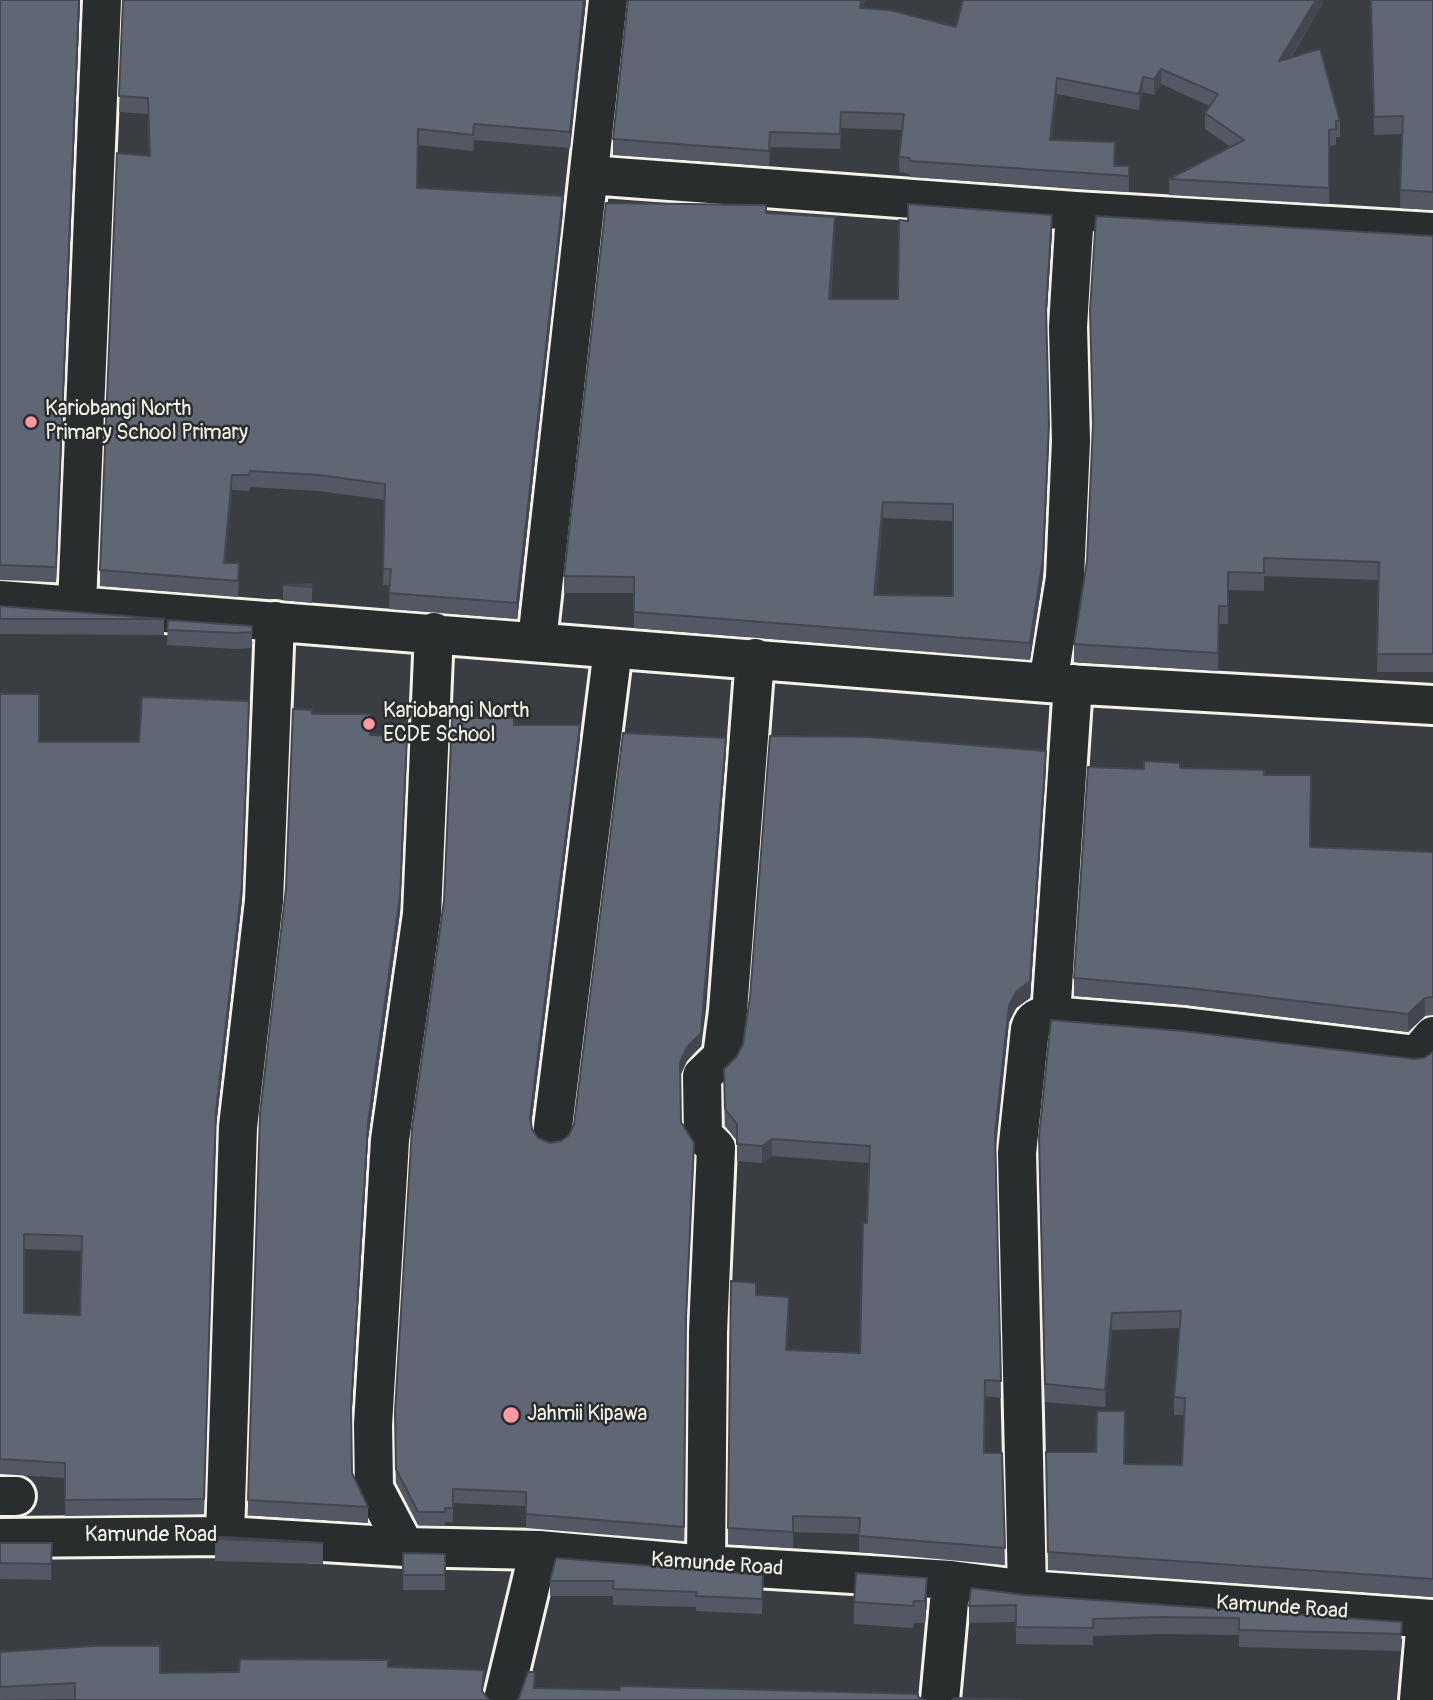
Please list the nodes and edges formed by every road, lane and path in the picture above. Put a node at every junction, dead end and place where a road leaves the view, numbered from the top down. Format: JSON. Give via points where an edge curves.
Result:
{"nodes":[{"id":1,"x":102,"y":0,"type":"edge"},
{"id":2,"x":608,"y":0,"type":"edge"},
{"id":3,"x":589,"y":175,"type":"junction"},
{"id":4,"x":1075,"y":211,"type":"junction"},
{"id":5,"x":1433,"y":232,"type":"edge"},
{"id":6,"x":0,"y":600,"type":"edge"},
{"id":7,"x":78,"y":605,"type":"junction"},
{"id":8,"x":275,"y":621,"type":"junction"},
{"id":9,"x":434,"y":632,"type":"junction"},
{"id":10,"x":537,"y":640,"type":"junction"},
{"id":11,"x":613,"y":649,"type":"junction"},
{"id":12,"x":755,"y":659,"type":"junction"},
{"id":13,"x":1061,"y":683,"type":"junction"},
{"id":14,"x":1433,"y":705,"type":"edge"},
{"id":15,"x":1051,"y":1016,"type":"junction"},
{"id":16,"x":1433,"y":1036,"type":"edge"},
{"id":17,"x":552,"y":1135,"type":"dead end"},
{"id":18,"x":225,"y":1536,"type":"junction"},
{"id":19,"x":0,"y":1538,"type":"edge"},
{"id":20,"x":405,"y":1547,"type":"junction"},
{"id":21,"x":539,"y":1550,"type":"junction"},
{"id":22,"x":706,"y":1565,"type":"junction"},
{"id":23,"x":951,"y":1580,"type":"junction"},
{"id":24,"x":1027,"y":1590,"type":"junction"},
{"id":25,"x":1430,"y":1619,"type":"edge"},
{"id":26,"x":503,"y":1700,"type":"edge"},
{"id":27,"x":940,"y":1700,"type":"edge"},
{"id":28,"x":1419,"y":1700,"type":"edge"}],
"edges":[{"from":1,"to":7,"type":"street"},
{"from":2,"to":3,"type":"street"},
{"from":3,"to":4,"type":"street"},
{"from":3,"to":10,"type":"street"},
{"from":4,"to":5,"type":"street"},
{"from":4,"to":13,"type":"street","via":[[1068,327],[1071,441]]},
{"from":6,"to":7,"type":"street"},
{"from":7,"to":8,"type":"street"},
{"from":8,"to":9,"type":"street"},
{"from":8,"to":18,"type":"street","via":[[263,913],[238,1127]]},
{"from":9,"to":10,"type":"street"},
{"from":9,"to":20,"type":"street","via":[[422,914],[390,1140],[373,1425],[374,1488]]},
{"from":10,"to":11,"type":"street"},
{"from":11,"to":12,"type":"street"},
{"from":11,"to":17,"type":"street"},
{"from":12,"to":13,"type":"street"},
{"from":12,"to":22,"type":"street","via":[[728,1011],[722,1057],[702,1076],[703,1135],[716,1148],[708,1332]]},
{"from":13,"to":14,"type":"street"},
{"from":13,"to":15,"type":"street"},
{"from":15,"to":16,"type":"street","via":[[1417,1055]]},
{"from":15,"to":24,"type":"street","via":[[1040,1016],[1030,1029],[1017,1153]]},
{"from":18,"to":19,"type":"street","name":"Kamunde Road"},
{"from":18,"to":20,"type":"street","name":"Kamunde Road"},
{"from":20,"to":21,"type":"street","name":"Kamunde Road"},
{"from":21,"to":22,"type":"street","name":"Kamunde Road"},
{"from":21,"to":26,"type":"street"},
{"from":22,"to":23,"type":"street","name":"Kamunde Road"},
{"from":23,"to":24,"type":"street","name":"Kamunde Road"},
{"from":23,"to":27,"type":"street"},
{"from":24,"to":25,"type":"street","name":"Kamunde Road"},
{"from":25,"to":28,"type":"street"}]}
